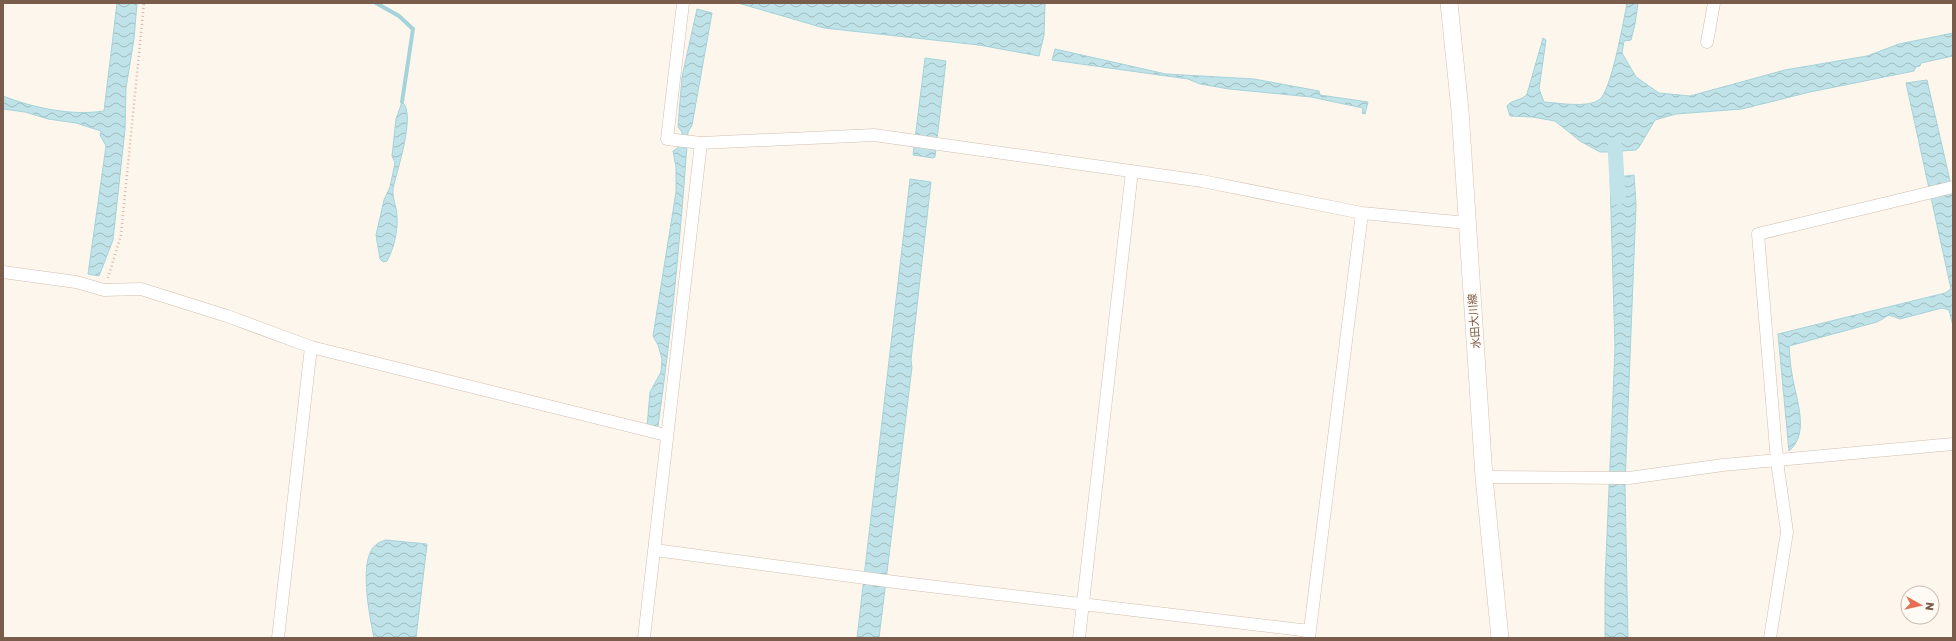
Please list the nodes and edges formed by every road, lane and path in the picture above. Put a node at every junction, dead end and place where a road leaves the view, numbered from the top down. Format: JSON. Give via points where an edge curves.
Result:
{"nodes":[{"id":1,"x":144,"y":3,"type":"edge"},
{"id":2,"x":683,"y":3,"type":"edge"},
{"id":3,"x":1449,"y":3,"type":"edge"},
{"id":4,"x":1714,"y":3,"type":"edge"},
{"id":5,"x":1707,"y":42,"type":"dead end"},
{"id":6,"x":701,"y":143,"type":"junction"},
{"id":7,"x":1132,"y":171,"type":"junction"},
{"id":8,"x":1953,"y":187,"type":"edge"},
{"id":9,"x":1362,"y":213,"type":"junction"},
{"id":10,"x":1467,"y":223,"type":"junction"},
{"id":11,"x":3,"y":272,"type":"edge"},
{"id":12,"x":104,"y":290,"type":"junction"},
{"id":13,"x":311,"y":347,"type":"junction"},
{"id":14,"x":666,"y":435,"type":"junction"},
{"id":15,"x":1953,"y":444,"type":"edge"},
{"id":16,"x":1778,"y":461,"type":"junction"},
{"id":17,"x":1484,"y":477,"type":"junction"},
{"id":18,"x":655,"y":550,"type":"junction"},
{"id":19,"x":1083,"y":603,"type":"junction"},
{"id":20,"x":1310,"y":634,"type":"edge"},
{"id":21,"x":278,"y":638,"type":"edge"},
{"id":22,"x":644,"y":638,"type":"edge"},
{"id":23,"x":1079,"y":638,"type":"edge"},
{"id":24,"x":1500,"y":638,"type":"edge"},
{"id":25,"x":1770,"y":638,"type":"edge"}],
"edges":[{"from":1,"to":12,"type":"path","via":[[121,235]]},
{"from":2,"to":6,"type":"street","via":[[667,139]]},
{"from":3,"to":10,"type":"main road","name":"水田大川線","via":[[1460,110]]},
{"from":4,"to":5,"type":"street"},
{"from":6,"to":7,"type":"street","via":[[874,136]]},
{"from":6,"to":14,"type":"street"},
{"from":7,"to":9,"type":"street"},
{"from":7,"to":19,"type":"street"},
{"from":8,"to":16,"type":"street","via":[[1758,234]]},
{"from":9,"to":10,"type":"street"},
{"from":9,"to":20,"type":"street"},
{"from":10,"to":17,"type":"main road","name":"水田大川線"},
{"from":11,"to":12,"type":"street","via":[[76,282]]},
{"from":12,"to":13,"type":"street","via":[[141,290],[226,316]]},
{"from":13,"to":14,"type":"street"},
{"from":13,"to":21,"type":"street"},
{"from":14,"to":18,"type":"street"},
{"from":15,"to":16,"type":"street"},
{"from":16,"to":17,"type":"street","via":[[1629,478]]},
{"from":16,"to":25,"type":"street","via":[[1787,532]]},
{"from":17,"to":24,"type":"main road","name":"水田大川線"},
{"from":18,"to":19,"type":"street","via":[[895,582]]},
{"from":18,"to":22,"type":"street"},
{"from":19,"to":20,"type":"street"},
{"from":19,"to":23,"type":"street"}]}
